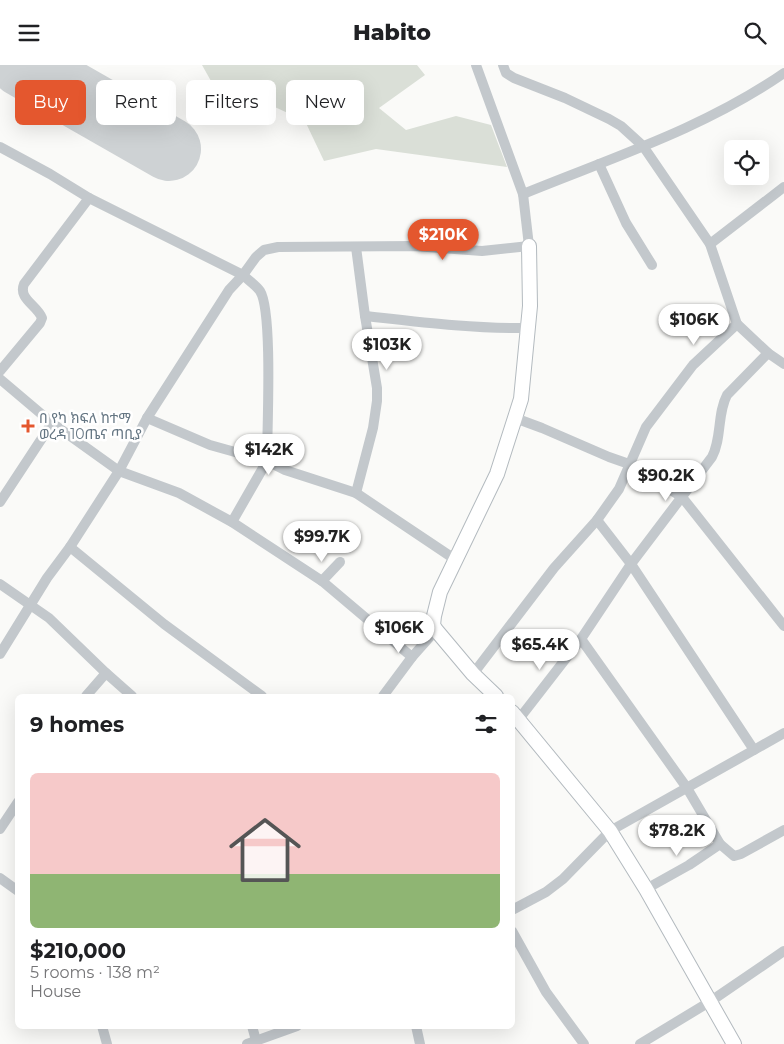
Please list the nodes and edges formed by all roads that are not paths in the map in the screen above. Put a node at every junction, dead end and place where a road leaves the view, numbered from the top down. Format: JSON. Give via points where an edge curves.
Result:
{"nodes":[{"id":1,"x":476,"y":65,"type":"edge"},
{"id":2,"x":502,"y":65,"type":"edge"},
{"id":3,"x":784,"y":73,"type":"edge"},
{"id":4,"x":643,"y":146,"type":"junction"},
{"id":5,"x":0,"y":147,"type":"edge"},
{"id":6,"x":599,"y":164,"type":"junction"},
{"id":7,"x":784,"y":187,"type":"edge"},
{"id":8,"x":523,"y":194,"type":"junction"},
{"id":9,"x":89,"y":198,"type":"junction"},
{"id":10,"x":710,"y":244,"type":"junction"},
{"id":11,"x":529,"y":246,"type":"junction"},
{"id":12,"x":356,"y":247,"type":"junction"},
{"id":13,"x":652,"y":265,"type":"dead end"},
{"id":14,"x":243,"y":275,"type":"junction"},
{"id":15,"x":365,"y":316,"type":"junction"},
{"id":16,"x":736,"y":323,"type":"junction"},
{"id":17,"x":528,"y":328,"type":"junction"},
{"id":18,"x":768,"y":353,"type":"junction"},
{"id":19,"x":784,"y":364,"type":"edge"},
{"id":20,"x":0,"y":371,"type":"edge"},
{"id":21,"x":0,"y":379,"type":"edge"},
{"id":22,"x":147,"y":418,"type":"junction"},
{"id":23,"x":515,"y":418,"type":"junction"},
{"id":24,"x":52,"y":423,"type":"junction"},
{"id":25,"x":267,"y":461,"type":"junction"},
{"id":26,"x":629,"y":464,"type":"junction"},
{"id":27,"x":120,"y":471,"type":"junction"},
{"id":28,"x":356,"y":493,"type":"junction"},
{"id":29,"x":682,"y":497,"type":"junction"},
{"id":30,"x":0,"y":502,"type":"edge"},
{"id":31,"x":597,"y":520,"type":"junction"},
{"id":32,"x":232,"y":522,"type":"junction"},
{"id":33,"x":70,"y":547,"type":"junction"},
{"id":34,"x":456,"y":560,"type":"junction"},
{"id":35,"x":340,"y":562,"type":"dead end"},
{"id":36,"x":631,"y":564,"type":"junction"},
{"id":37,"x":322,"y":581,"type":"junction"},
{"id":38,"x":0,"y":584,"type":"edge"},
{"id":39,"x":30,"y":605,"type":"junction"},
{"id":40,"x":784,"y":626,"type":"edge"},
{"id":41,"x":436,"y":630,"type":"junction"},
{"id":42,"x":581,"y":639,"type":"junction"},
{"id":43,"x":0,"y":654,"type":"edge"},
{"id":44,"x":412,"y":657,"type":"junction"},
{"id":45,"x":106,"y":673,"type":"junction"},
{"id":46,"x":473,"y":674,"type":"junction"},
{"id":47,"x":88,"y":694,"type":"edge"},
{"id":48,"x":130,"y":694,"type":"edge"},
{"id":49,"x":259,"y":694,"type":"edge"},
{"id":50,"x":384,"y":694,"type":"edge"},
{"id":51,"x":494,"y":694,"type":"edge"},
{"id":52,"x":516,"y":715,"type":"edge"},
{"id":53,"x":784,"y":733,"type":"edge"},
{"id":54,"x":754,"y":750,"type":"junction"},
{"id":55,"x":687,"y":788,"type":"junction"},
{"id":56,"x":15,"y":808,"type":"edge"},
{"id":57,"x":0,"y":829,"type":"edge"},
{"id":58,"x":784,"y":830,"type":"edge"},
{"id":59,"x":610,"y":831,"type":"junction"},
{"id":60,"x":720,"y":844,"type":"junction"},
{"id":61,"x":0,"y":878,"type":"edge"},
{"id":62,"x":15,"y":889,"type":"edge"},
{"id":63,"x":646,"y":889,"type":"junction"},
{"id":64,"x":515,"y":908,"type":"edge"},
{"id":65,"x":515,"y":936,"type":"edge"},
{"id":66,"x":784,"y":951,"type":"edge"},
{"id":67,"x":711,"y":1001,"type":"junction"},
{"id":68,"x":103,"y":1029,"type":"edge"},
{"id":69,"x":252,"y":1029,"type":"edge"},
{"id":70,"x":289,"y":1029,"type":"edge"},
{"id":71,"x":417,"y":1029,"type":"edge"},
{"id":72,"x":254,"y":1043,"type":"edge"},
{"id":73,"x":107,"y":1044,"type":"edge"},
{"id":74,"x":420,"y":1044,"type":"edge"},
{"id":75,"x":584,"y":1044,"type":"edge"},
{"id":76,"x":640,"y":1044,"type":"edge"},
{"id":77,"x":734,"y":1044,"type":"edge"}],
"edges":[{"from":1,"to":8,"type":"street"},
{"from":2,"to":4,"type":"street","via":[[514,78],[621,125]]},
{"from":3,"to":4,"type":"street","via":[[731,107]]},
{"from":4,"to":6,"type":"street"},
{"from":4,"to":10,"type":"street"},
{"from":5,"to":9,"type":"street"},
{"from":6,"to":8,"type":"street"},
{"from":6,"to":13,"type":"street","via":[[626,223]]},
{"from":7,"to":10,"type":"street"},
{"from":8,"to":11,"type":"street"},
{"from":9,"to":14,"type":"street"},
{"from":9,"to":20,"type":"street","via":[[24,284],[23,295],[42,318]]},
{"from":10,"to":16,"type":"street"},
{"from":11,"to":12,"type":"street","via":[[482,251],[414,246]]},
{"from":11,"to":17,"type":"main road"},
{"from":12,"to":14,"type":"street","via":[[278,247],[264,250]]},
{"from":12,"to":15,"type":"street"},
{"from":14,"to":22,"type":"street","via":[[229,290]]},
{"from":14,"to":25,"type":"street","via":[[260,289],[265,304]]},
{"from":15,"to":17,"type":"street","via":[[451,325]]},
{"from":15,"to":28,"type":"street","via":[[377,401]]},
{"from":16,"to":18,"type":"street"},
{"from":16,"to":26,"type":"street","via":[[693,365],[646,427]]},
{"from":17,"to":23,"type":"main road","via":[[521,399]]},
{"from":18,"to":19,"type":"street"},
{"from":18,"to":29,"type":"street","via":[[727,395],[716,450]]},
{"from":21,"to":24,"type":"street"},
{"from":22,"to":25,"type":"street","via":[[210,445]]},
{"from":22,"to":27,"type":"street"},
{"from":23,"to":26,"type":"street"},
{"from":23,"to":34,"type":"main road","via":[[497,474]]},
{"from":24,"to":27,"type":"street"},
{"from":24,"to":30,"type":"street"},
{"from":25,"to":28,"type":"street"},
{"from":25,"to":32,"type":"street"},
{"from":26,"to":29,"type":"street"},
{"from":26,"to":31,"type":"street","via":[[619,489]]},
{"from":27,"to":32,"type":"street","via":[[179,493]]},
{"from":27,"to":33,"type":"street"},
{"from":28,"to":34,"type":"street"},
{"from":29,"to":36,"type":"street"},
{"from":29,"to":40,"type":"street"},
{"from":31,"to":36,"type":"street"},
{"from":31,"to":46,"type":"street","via":[[554,568]]},
{"from":32,"to":37,"type":"street"},
{"from":33,"to":39,"type":"street"},
{"from":33,"to":49,"type":"street","via":[[164,624]]},
{"from":34,"to":41,"type":"main road","via":[[440,592],[433,625]]},
{"from":35,"to":37,"type":"street"},
{"from":36,"to":42,"type":"street"},
{"from":36,"to":54,"type":"street"},
{"from":37,"to":44,"type":"street"},
{"from":38,"to":39,"type":"street"},
{"from":39,"to":43,"type":"street"},
{"from":39,"to":45,"type":"street","via":[[49,618]]},
{"from":41,"to":44,"type":"street"},
{"from":41,"to":46,"type":"main road"},
{"from":42,"to":52,"type":"street"},
{"from":42,"to":55,"type":"street"},
{"from":44,"to":50,"type":"street"},
{"from":45,"to":47,"type":"street"},
{"from":45,"to":48,"type":"street"},
{"from":46,"to":51,"type":"main road"},
{"from":52,"to":59,"type":"main road"},
{"from":53,"to":54,"type":"street"},
{"from":54,"to":55,"type":"street"},
{"from":55,"to":59,"type":"street"},
{"from":55,"to":60,"type":"street"},
{"from":56,"to":57,"type":"street"},
{"from":58,"to":60,"type":"street","via":[[734,856]]},
{"from":59,"to":63,"type":"main road"},
{"from":59,"to":64,"type":"street","via":[[563,879]]},
{"from":60,"to":63,"type":"street"},
{"from":61,"to":62,"type":"street"},
{"from":63,"to":67,"type":"main road"},
{"from":65,"to":75,"type":"street","via":[[546,992]]},
{"from":66,"to":67,"type":"street"},
{"from":67,"to":76,"type":"street"},
{"from":67,"to":77,"type":"main road"},
{"from":68,"to":73,"type":"street"},
{"from":69,"to":72,"type":"street"},
{"from":70,"to":72,"type":"street"},
{"from":71,"to":74,"type":"street"}]}
